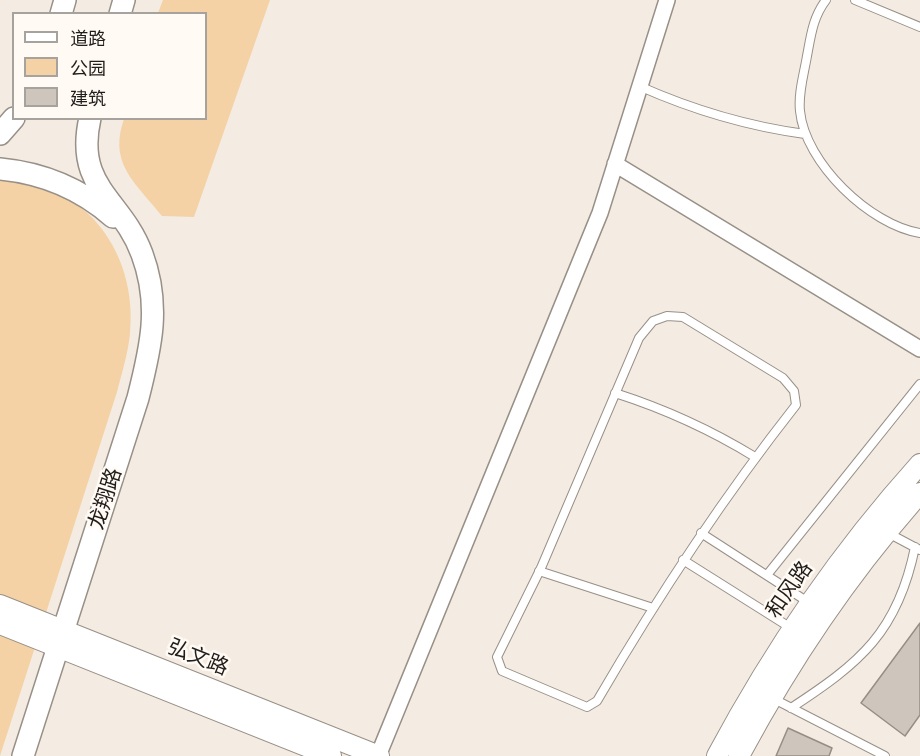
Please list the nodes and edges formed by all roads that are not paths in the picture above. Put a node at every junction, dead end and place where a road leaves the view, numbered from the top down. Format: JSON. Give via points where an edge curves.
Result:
{"nodes":[{"id":1,"x":668,"y":0,"type":"edge"},
{"id":2,"x":826,"y":0,"type":"edge"},
{"id":3,"x":855,"y":0,"type":"edge"},
{"id":4,"x":920,"y":27,"type":"edge"},
{"id":5,"x":639,"y":86,"type":"junction"},
{"id":6,"x":12,"y":120,"type":"edge"},
{"id":7,"x":90,"y":120,"type":"edge"},
{"id":8,"x":0,"y":134,"type":"edge"},
{"id":9,"x":805,"y":134,"type":"junction"},
{"id":10,"x":615,"y":164,"type":"junction"},
{"id":11,"x":0,"y":169,"type":"edge"},
{"id":12,"x":920,"y":233,"type":"edge"},
{"id":13,"x":135,"y":238,"type":"junction"},
{"id":14,"x":920,"y":349,"type":"edge"},
{"id":15,"x":920,"y":384,"type":"edge"},
{"id":16,"x":615,"y":393,"type":"junction"},
{"id":17,"x":755,"y":457,"type":"junction"},
{"id":18,"x":920,"y":464,"type":"edge"},
{"id":19,"x":920,"y":493,"type":"edge"},
{"id":20,"x":887,"y":532,"type":"junction"},
{"id":21,"x":701,"y":533,"type":"junction"},
{"id":22,"x":918,"y":548,"type":"edge"},
{"id":23,"x":683,"y":560,"type":"junction"},
{"id":24,"x":539,"y":571,"type":"junction"},
{"id":25,"x":767,"y":576,"type":"junction"},
{"id":26,"x":809,"y":603,"type":"junction"},
{"id":27,"x":0,"y":605,"type":"edge"},
{"id":28,"x":652,"y":608,"type":"junction"},
{"id":29,"x":0,"y":624,"type":"edge"},
{"id":30,"x":792,"y":628,"type":"junction"},
{"id":31,"x":61,"y":638,"type":"junction"},
{"id":32,"x":771,"y":698,"type":"junction"},
{"id":33,"x":791,"y":708,"type":"junction"},
{"id":34,"x":23,"y":756,"type":"edge"},
{"id":35,"x":331,"y":756,"type":"edge"},
{"id":36,"x":378,"y":756,"type":"edge"},
{"id":37,"x":717,"y":756,"type":"edge"},
{"id":38,"x":739,"y":756,"type":"edge"},
{"id":39,"x":885,"y":756,"type":"edge"}],
"edges":[{"from":1,"to":5,"type":"street"},
{"from":2,"to":9,"type":"lane","via":[[813,24],[800,97]]},
{"from":3,"to":4,"type":"lane"},
{"from":5,"to":9,"type":"lane","via":[[708,114]]},
{"from":5,"to":10,"type":"street"},
{"from":6,"to":8,"type":"main road"},
{"from":7,"to":13,"type":"main road","via":[[88,164]]},
{"from":9,"to":12,"type":"lane","via":[[827,171],[855,199],[890,223]]},
{"from":10,"to":14,"type":"street"},
{"from":10,"to":36,"type":"street","via":[[600,213]]},
{"from":11,"to":13,"type":"main road","via":[[24,172],[65,186],[103,208]]},
{"from":13,"to":31,"type":"main road","name":"龙翔路","via":[[147,270],[153,303],[149,354]]},
{"from":15,"to":25,"type":"lane"},
{"from":16,"to":17,"type":"lane","via":[[669,411]]},
{"from":16,"to":17,"type":"lane","via":[[642,332],[660,318],[682,317],[783,378],[794,392],[796,405]]},
{"from":16,"to":24,"type":"lane"},
{"from":17,"to":21,"type":"lane"},
{"from":18,"to":26,"type":"street","name":"和风路"},
{"from":19,"to":20,"type":"street","name":"和风路"},
{"from":20,"to":22,"type":"lane"},
{"from":20,"to":32,"type":"street","name":"和风路","via":[[801,648]]},
{"from":21,"to":23,"type":"lane"},
{"from":21,"to":25,"type":"lane"},
{"from":22,"to":33,"type":"lane","via":[[898,602],[878,637],[847,669]]},
{"from":23,"to":28,"type":"lane"},
{"from":23,"to":30,"type":"lane"},
{"from":24,"to":28,"type":"lane"},
{"from":24,"to":28,"type":"lane","via":[[497,657],[502,671],[587,707],[597,701]]},
{"from":25,"to":26,"type":"lane"},
{"from":26,"to":30,"type":"street","name":"和风路"},
{"from":27,"to":31,"type":"street","name":"弘文路"},
{"from":29,"to":31,"type":"street","name":"弘文路"},
{"from":30,"to":37,"type":"street","name":"和风路"},
{"from":31,"to":34,"type":"main road","name":"龙翔路"},
{"from":31,"to":35,"type":"street","name":"弘文路"},
{"from":31,"to":36,"type":"street","name":"弘文路"},
{"from":32,"to":33,"type":"lane"},
{"from":32,"to":38,"type":"street","name":"和风路"},
{"from":33,"to":39,"type":"lane"}]}
